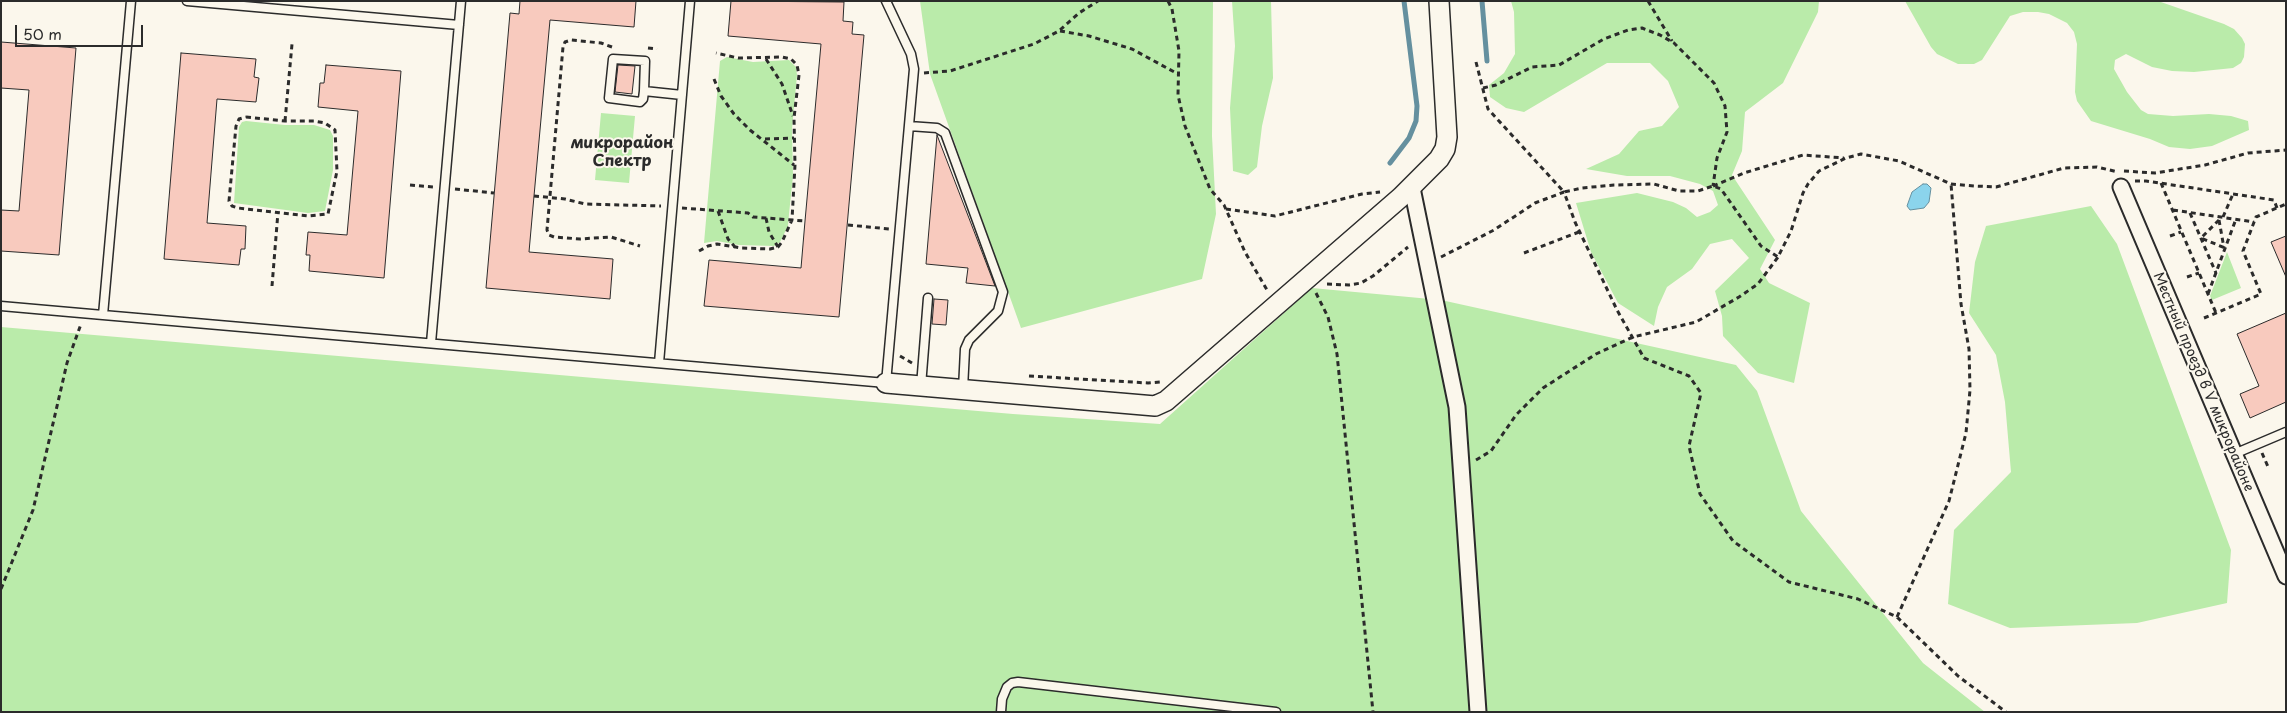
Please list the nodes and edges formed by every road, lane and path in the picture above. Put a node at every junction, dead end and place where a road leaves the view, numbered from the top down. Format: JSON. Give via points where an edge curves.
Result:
{"nodes":[{"id":1,"x":131,"y":1,"type":"edge"},
{"id":2,"x":187,"y":1,"type":"edge"},
{"id":3,"x":461,"y":1,"type":"edge"},
{"id":4,"x":690,"y":1,"type":"edge"},
{"id":5,"x":886,"y":1,"type":"edge"},
{"id":6,"x":1098,"y":1,"type":"edge"},
{"id":7,"x":1168,"y":1,"type":"edge"},
{"id":8,"x":1439,"y":1,"type":"edge"},
{"id":9,"x":1648,"y":1,"type":"edge"},
{"id":10,"x":222,"y":3,"type":"edge"},
{"id":11,"x":459,"y":25,"type":"junction"},
{"id":12,"x":1060,"y":31,"type":"junction"},
{"id":13,"x":1674,"y":43,"type":"junction"},
{"id":14,"x":292,"y":44,"type":"dead end"},
{"id":15,"x":640,"y":47,"type":"dead end"},
{"id":16,"x":619,"y":49,"type":"dead end"},
{"id":17,"x":657,"y":49,"type":"dead end"},
{"id":18,"x":716,"y":53,"type":"dead end"},
{"id":19,"x":766,"y":58,"type":"junction"},
{"id":20,"x":1476,"y":62,"type":"dead end"},
{"id":21,"x":913,"y":73,"type":"junction"},
{"id":22,"x":1178,"y":74,"type":"junction"},
{"id":23,"x":714,"y":79,"type":"dead end"},
{"id":24,"x":1483,"y":88,"type":"junction"},
{"id":25,"x":644,"y":92,"type":"junction"},
{"id":26,"x":682,"y":95,"type":"junction"},
{"id":27,"x":794,"y":118,"type":"junction"},
{"id":28,"x":285,"y":122,"type":"junction"},
{"id":29,"x":909,"y":126,"type":"junction"},
{"id":30,"x":794,"y":138,"type":"junction"},
{"id":31,"x":763,"y":139,"type":"junction"},
{"id":32,"x":2286,"y":150,"type":"edge"},
{"id":33,"x":1846,"y":158,"type":"junction"},
{"id":34,"x":795,"y":165,"type":"junction"},
{"id":35,"x":2161,"y":183,"type":"junction"},
{"id":36,"x":1951,"y":184,"type":"junction"},
{"id":37,"x":1713,"y":186,"type":"junction"},
{"id":38,"x":2121,"y":187,"type":"joint"},
{"id":39,"x":1382,"y":191,"type":"junction"},
{"id":40,"x":1400,"y":191,"type":"junction"},
{"id":41,"x":1564,"y":192,"type":"junction"},
{"id":42,"x":2233,"y":194,"type":"junction"},
{"id":43,"x":1370,"y":200,"type":"dead end"},
{"id":44,"x":2286,"y":204,"type":"edge"},
{"id":45,"x":2278,"y":208,"type":"junction"},
{"id":46,"x":1226,"y":209,"type":"junction"},
{"id":47,"x":2172,"y":210,"type":"junction"},
{"id":48,"x":718,"y":211,"type":"dead end"},
{"id":49,"x":278,"y":212,"type":"junction"},
{"id":50,"x":2190,"y":212,"type":"junction"},
{"id":51,"x":766,"y":218,"type":"dead end"},
{"id":52,"x":2221,"y":218,"type":"junction"},
{"id":53,"x":2236,"y":219,"type":"junction"},
{"id":54,"x":2254,"y":222,"type":"junction"},
{"id":55,"x":848,"y":225,"type":"dead end"},
{"id":56,"x":900,"y":230,"type":"junction"},
{"id":57,"x":1579,"y":232,"type":"junction"},
{"id":58,"x":2181,"y":232,"type":"junction"},
{"id":59,"x":2170,"y":236,"type":"dead end"},
{"id":60,"x":1423,"y":237,"type":"junction"},
{"id":61,"x":2201,"y":238,"type":"junction"},
{"id":62,"x":640,"y":246,"type":"dead end"},
{"id":63,"x":778,"y":247,"type":"junction"},
{"id":64,"x":736,"y":248,"type":"junction"},
{"id":65,"x":2225,"y":248,"type":"junction"},
{"id":66,"x":699,"y":251,"type":"dead end"},
{"id":67,"x":1524,"y":253,"type":"dead end"},
{"id":68,"x":1778,"y":257,"type":"junction"},
{"id":69,"x":1429,"y":263,"type":"junction"},
{"id":70,"x":2199,"y":272,"type":"junction"},
{"id":71,"x":2216,"y":273,"type":"junction"},
{"id":72,"x":2187,"y":277,"type":"dead end"},
{"id":73,"x":1307,"y":280,"type":"junction"},
{"id":74,"x":1274,"y":285,"type":"dead end"},
{"id":75,"x":272,"y":286,"type":"dead end"},
{"id":76,"x":1267,"y":291,"type":"junction"},
{"id":77,"x":2208,"y":294,"type":"junction"},
{"id":78,"x":1260,"y":297,"type":"dead end"},
{"id":79,"x":928,"y":298,"type":"dead end"},
{"id":80,"x":1,"y":306,"type":"edge"},
{"id":81,"x":85,"y":313,"type":"junction"},
{"id":82,"x":2216,"y":313,"type":"junction"},
{"id":83,"x":103,"y":315,"type":"junction"},
{"id":84,"x":2204,"y":318,"type":"dead end"},
{"id":85,"x":1633,"y":338,"type":"junction"},
{"id":86,"x":431,"y":343,"type":"junction"},
{"id":87,"x":889,"y":349,"type":"junction"},
{"id":88,"x":659,"y":363,"type":"junction"},
{"id":89,"x":1021,"y":375,"type":"dead end"},
{"id":90,"x":921,"y":377,"type":"junction"},
{"id":91,"x":1167,"y":378,"type":"dead end"},
{"id":92,"x":886,"y":383,"type":"junction"},
{"id":93,"x":963,"y":389,"type":"junction"},
{"id":94,"x":2286,"y":432,"type":"edge"},
{"id":95,"x":2234,"y":454,"type":"junction"},
{"id":96,"x":1462,"y":464,"type":"junction"},
{"id":97,"x":2286,"y":576,"type":"edge"},
{"id":98,"x":1,"y":589,"type":"edge"},
{"id":99,"x":1897,"y":617,"type":"junction"},
{"id":100,"x":1001,"y":712,"type":"edge"},
{"id":101,"x":1276,"y":712,"type":"edge"},
{"id":102,"x":1373,"y":712,"type":"edge"},
{"id":103,"x":1478,"y":712,"type":"edge"},
{"id":104,"x":2006,"y":712,"type":"edge"}],
"edges":[{"from":1,"to":83,"type":"lane"},
{"from":2,"to":10,"type":"lane"},
{"from":3,"to":11,"type":"lane"},
{"from":4,"to":26,"type":"lane"},
{"from":5,"to":21,"type":"lane","via":[[914,61]]},
{"from":6,"to":12,"type":"path"},
{"from":7,"to":22,"type":"path","via":[[1179,51]]},
{"from":8,"to":40,"type":"street","via":[[1448,136],[1438,159]]},
{"from":9,"to":13,"type":"path"},
{"from":10,"to":11,"type":"lane"},
{"from":11,"to":86,"type":"lane"},
{"from":12,"to":21,"type":"path","via":[[1034,44],[950,71]]},
{"from":12,"to":22,"type":"path","via":[[1132,49]]},
{"from":13,"to":24,"type":"path","via":[[1642,28],[1628,30],[1604,39],[1559,65],[1532,67]]},
{"from":13,"to":37,"type":"path","via":[[1714,83],[1725,106],[1727,132],[1717,158]]},
{"from":14,"to":28,"type":"path"},
{"from":15,"to":17,"type":"path"},
{"from":16,"to":62,"type":"path","via":[[601,43],[571,40],[563,47],[547,230],[554,237],[611,237]]},
{"from":18,"to":19,"type":"path","via":[[738,58]]},
{"from":19,"to":27,"type":"path","via":[[782,84]]},
{"from":19,"to":27,"type":"path","via":[[791,59],[797,64]]},
{"from":20,"to":24,"type":"path"},
{"from":21,"to":29,"type":"lane"},
{"from":22,"to":46,"type":"path","via":[[1178,96],[1185,126],[1210,189]]},
{"from":23,"to":31,"type":"path","via":[[734,114]]},
{"from":24,"to":41,"type":"path","via":[[1488,109]]},
{"from":25,"to":25,"type":"lane","via":[[640,102],[610,98],[613,59],[645,61]]},
{"from":25,"to":26,"type":"lane"},
{"from":26,"to":88,"type":"lane"},
{"from":27,"to":30,"type":"path"},
{"from":28,"to":49,"type":"path","via":[[239,119],[229,201],[238,208]]},
{"from":28,"to":49,"type":"path","via":[[314,121],[332,126],[336,136],[337,171],[328,214],[308,216]]},
{"from":29,"to":56,"type":"lane"},
{"from":29,"to":93,"type":"lane","via":[[937,128],[945,133],[1001,282],[1003,298],[998,311],[975,332],[965,349]]},
{"from":30,"to":31,"type":"path"},
{"from":30,"to":34,"type":"path"},
{"from":31,"to":34,"type":"path"},
{"from":32,"to":36,"type":"path","via":[[2248,153],[2206,165],[2154,173],[2081,167],[2064,168],[1996,187]]},
{"from":33,"to":36,"type":"path","via":[[1876,155],[1899,161]]},
{"from":33,"to":37,"type":"path","via":[[1803,155]]},
{"from":33,"to":68,"type":"path","via":[[1819,171],[1808,184],[1792,231]]},
{"from":34,"to":63,"type":"path","via":[[792,220]]},
{"from":35,"to":38,"type":"path","via":[[2138,180]]},
{"from":35,"to":42,"type":"path"},
{"from":35,"to":47,"type":"path"},
{"from":36,"to":99,"type":"path","via":[[1961,304],[1969,350],[1966,433],[1949,501]]},
{"from":37,"to":41,"type":"path","via":[[1698,191],[1679,191],[1654,184],[1614,185]]},
{"from":37,"to":68,"type":"path","via":[[1726,195],[1761,246]]},
{"from":38,"to":95,"type":"street","name":"Местный проезд в V микрорайоне"},
{"from":39,"to":40,"type":"path"},
{"from":39,"to":40,"type":"path"},
{"from":39,"to":43,"type":"path"},
{"from":39,"to":46,"type":"path","via":[[1275,216]]},
{"from":40,"to":60,"type":"street"},
{"from":40,"to":73,"type":"street"},
{"from":41,"to":57,"type":"path"},
{"from":41,"to":69,"type":"path","via":[[1535,203],[1494,230]]},
{"from":42,"to":45,"type":"path","via":[[2274,200]]},
{"from":42,"to":52,"type":"path"},
{"from":44,"to":45,"type":"path"},
{"from":45,"to":54,"type":"path","via":[[2256,217]]},
{"from":46,"to":76,"type":"path"},
{"from":47,"to":50,"type":"path"},
{"from":47,"to":58,"type":"path"},
{"from":48,"to":64,"type":"path","via":[[728,239]]},
{"from":49,"to":75,"type":"path"},
{"from":50,"to":52,"type":"path"},
{"from":50,"to":61,"type":"path"},
{"from":51,"to":63,"type":"path","via":[[769,232]]},
{"from":52,"to":53,"type":"path"},
{"from":52,"to":61,"type":"path"},
{"from":52,"to":65,"type":"path"},
{"from":53,"to":54,"type":"path"},
{"from":53,"to":65,"type":"path"},
{"from":54,"to":82,"type":"path","via":[[2243,251],[2261,294]]},
{"from":55,"to":56,"type":"path"},
{"from":56,"to":87,"type":"lane"},
{"from":57,"to":67,"type":"path"},
{"from":57,"to":85,"type":"path"},
{"from":58,"to":59,"type":"path"},
{"from":58,"to":70,"type":"path"},
{"from":60,"to":69,"type":"street"},
{"from":60,"to":73,"type":"path","via":[[1362,282],[1334,285]]},
{"from":61,"to":65,"type":"path"},
{"from":61,"to":71,"type":"path"},
{"from":63,"to":64,"type":"path"},
{"from":64,"to":66,"type":"path","via":[[717,244]]},
{"from":65,"to":71,"type":"path"},
{"from":68,"to":85,"type":"path","via":[[1758,284],[1739,298],[1696,322]]},
{"from":69,"to":96,"type":"street","via":[[1457,407]]},
{"from":70,"to":72,"type":"path"},
{"from":70,"to":77,"type":"path"},
{"from":71,"to":77,"type":"path"},
{"from":73,"to":93,"type":"street","via":[[1177,392],[1155,406]]},
{"from":73,"to":102,"type":"path","via":[[1322,303],[1336,347]]},
{"from":74,"to":76,"type":"path"},
{"from":76,"to":78,"type":"path"},
{"from":77,"to":82,"type":"path"},
{"from":79,"to":90,"type":"lane"},
{"from":80,"to":81,"type":"lane"},
{"from":81,"to":83,"type":"lane"},
{"from":81,"to":98,"type":"path","via":[[67,363],[33,510]]},
{"from":82,"to":84,"type":"path"},
{"from":83,"to":86,"type":"lane"},
{"from":85,"to":96,"type":"path","via":[[1596,354],[1542,388],[1516,415],[1491,451]]},
{"from":85,"to":99,"type":"path","via":[[1644,358],[1690,376],[1701,393],[1689,446],[1700,494],[1733,541],[1789,582],[1858,599]]},
{"from":86,"to":88,"type":"lane"},
{"from":87,"to":90,"type":"path"},
{"from":87,"to":92,"type":"lane"},
{"from":88,"to":92,"type":"lane"},
{"from":89,"to":91,"type":"path","via":[[1148,383]]},
{"from":90,"to":92,"type":"street"},
{"from":90,"to":93,"type":"street"},
{"from":94,"to":95,"type":"lane"},
{"from":95,"to":97,"type":"street","name":"Местный проезд в V микрорайоне"},
{"from":96,"to":103,"type":"street"},
{"from":99,"to":104,"type":"path","via":[[1958,676]]},
{"from":100,"to":101,"type":"lane","via":[[1007,687],[1018,682]]}]}
